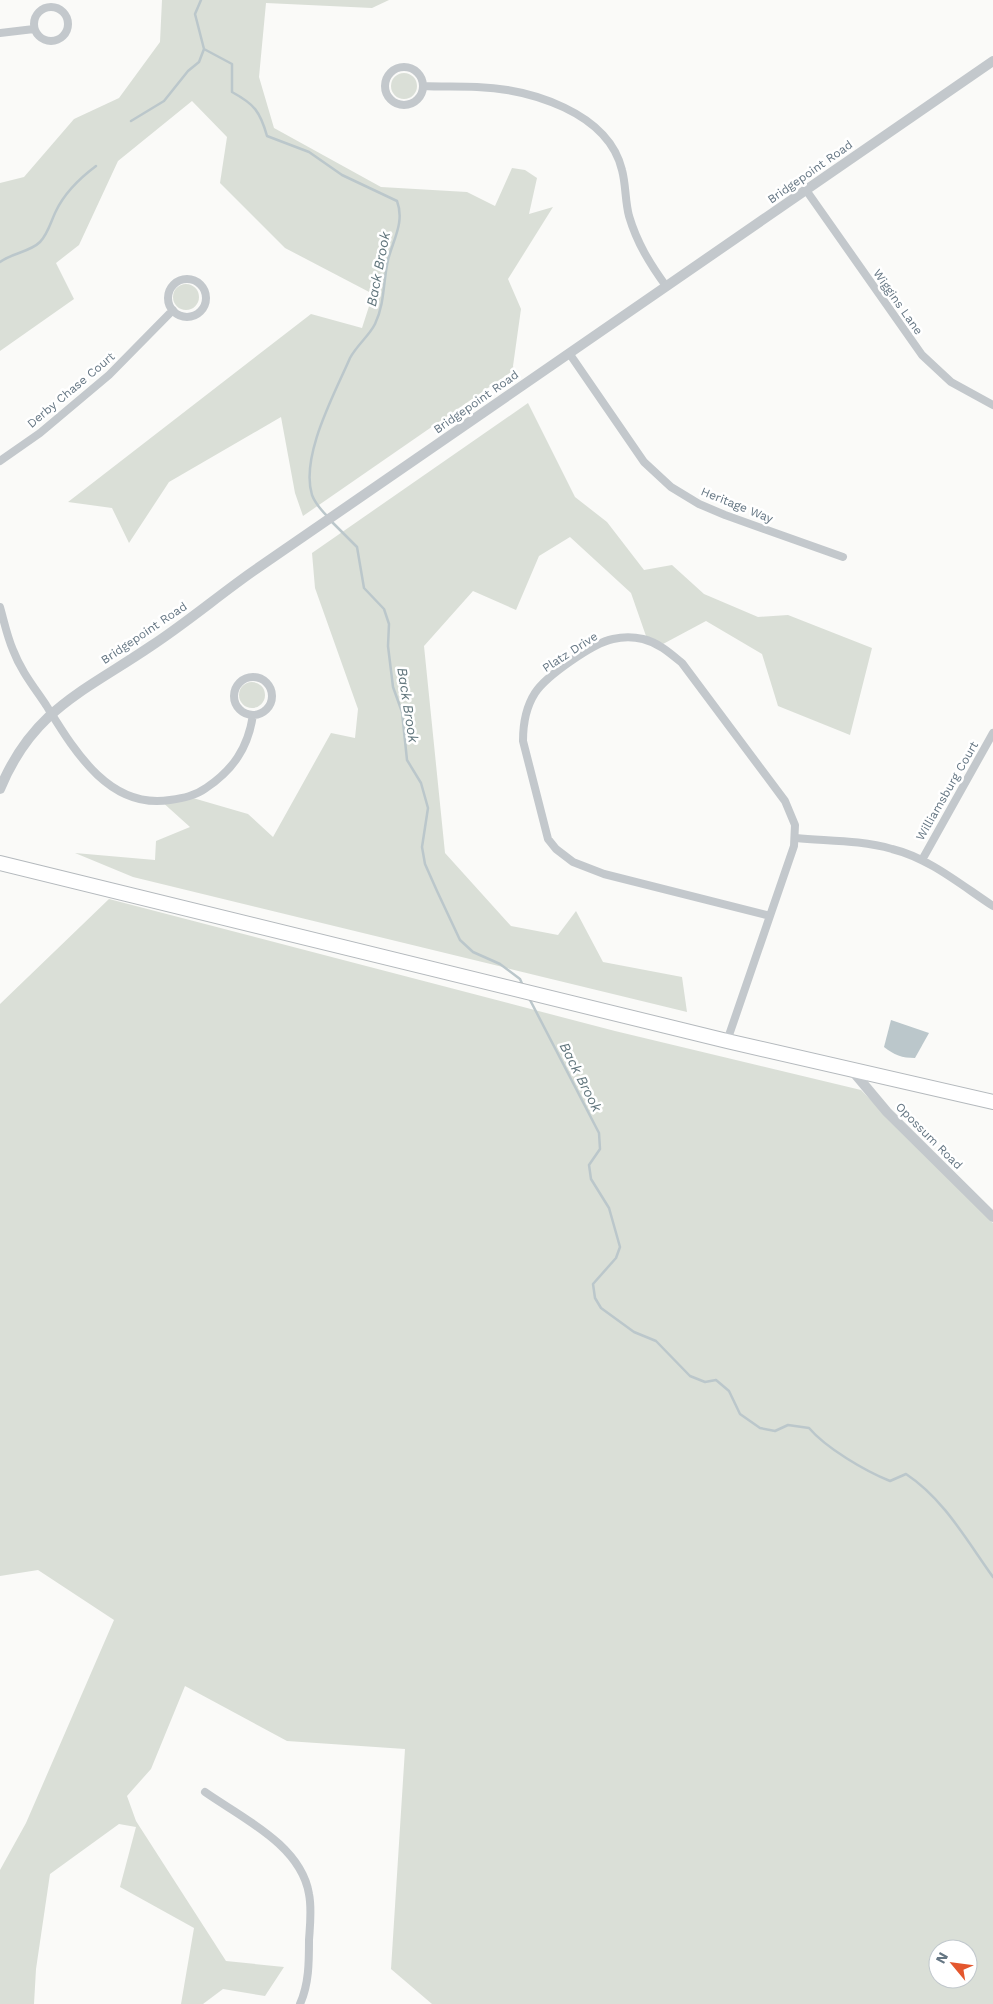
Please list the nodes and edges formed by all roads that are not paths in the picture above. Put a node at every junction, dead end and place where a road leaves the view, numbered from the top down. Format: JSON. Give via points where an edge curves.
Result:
{"nodes":[{"id":1,"x":34,"y":29,"type":"junction"},
{"id":2,"x":0,"y":33,"type":"edge"},
{"id":3,"x":993,"y":61,"type":"edge"},
{"id":4,"x":423,"y":86,"type":"junction"},
{"id":5,"x":806,"y":190,"type":"junction"},
{"id":6,"x":666,"y":286,"type":"junction"},
{"id":7,"x":173,"y":310,"type":"junction"},
{"id":8,"x":569,"y":353,"type":"junction"},
{"id":9,"x":993,"y":405,"type":"edge"},
{"id":10,"x":0,"y":461,"type":"edge"},
{"id":11,"x":843,"y":557,"type":"dead end"},
{"id":12,"x":0,"y":607,"type":"edge"},
{"id":13,"x":3,"y":635,"type":"edge"},
{"id":14,"x":51,"y":713,"type":"junction"},
{"id":15,"x":253,"y":715,"type":"junction"},
{"id":16,"x":993,"y":734,"type":"edge"},
{"id":17,"x":0,"y":789,"type":"edge"},
{"id":18,"x":796,"y":838,"type":"junction"},
{"id":19,"x":922,"y":860,"type":"junction"},
{"id":20,"x":0,"y":863,"type":"edge"},
{"id":21,"x":993,"y":906,"type":"edge"},
{"id":22,"x":770,"y":916,"type":"junction"},
{"id":23,"x":727,"y":1041,"type":"junction"},
{"id":24,"x":852,"y":1069,"type":"junction"},
{"id":25,"x":993,"y":1102,"type":"edge"},
{"id":26,"x":993,"y":1217,"type":"edge"},
{"id":27,"x":205,"y":1792,"type":"dead end"},
{"id":28,"x":300,"y":2004,"type":"edge"}],
"edges":[{"from":1,"to":1,"type":"street","via":[[41,38],[52,41],[63,36],[68,20],[57,7],[46,7],[34,18]]},
{"from":1,"to":2,"type":"street"},
{"from":3,"to":5,"type":"street","name":"Bridgepoint Road"},
{"from":4,"to":4,"type":"street","via":[[420,74],[403,67],[392,72],[386,82],[387,94],[402,105],[414,102]]},
{"from":4,"to":6,"type":"street","via":[[508,91],[538,98],[589,120],[610,142],[618,158],[629,215],[639,245]]},
{"from":5,"to":6,"type":"street","name":"Bridgepoint Road"},
{"from":5,"to":9,"type":"street","name":"Wiggins Lane","via":[[922,355],[951,382]]},
{"from":6,"to":8,"type":"street","name":"Bridgepoint Road"},
{"from":7,"to":7,"type":"street","via":[[189,316],[200,311],[206,295],[200,284],[189,279],[172,286],[168,298]]},
{"from":7,"to":10,"type":"street","name":"Derby Chase Court","via":[[109,375],[40,433]]},
{"from":8,"to":11,"type":"street","name":"Heritage Way","via":[[644,462],[671,487],[717,511]]},
{"from":8,"to":14,"type":"street","name":"Bridgepoint Road"},
{"from":12,"to":13,"type":"street"},
{"from":13,"to":14,"type":"street"},
{"from":14,"to":15,"type":"street","via":[[93,772],[122,793],[155,802],[186,798],[221,778],[244,748]]},
{"from":14,"to":17,"type":"street","name":"Bridgepoint Road","via":[[21,748]]},
{"from":15,"to":15,"type":"street","via":[[265,710],[272,692],[265,681],[253,677],[242,680],[234,696],[237,707]]},
{"from":16,"to":19,"type":"street","name":"Williamsburg Court"},
{"from":18,"to":19,"type":"street","via":[[862,843]]},
{"from":18,"to":22,"type":"street","name":"Platz Drive"},
{"from":18,"to":22,"type":"street","name":"Platz Drive","via":[[793,816],[785,800],[682,663],[655,643],[635,638],[612,639],[599,644],[544,683],[530,702],[523,741],[545,830],[556,849],[586,868]]},
{"from":19,"to":21,"type":"street"},
{"from":20,"to":23,"type":"highway"},
{"from":22,"to":23,"type":"street","name":"Platz Drive"},
{"from":23,"to":24,"type":"highway"},
{"from":24,"to":25,"type":"highway"},
{"from":24,"to":26,"type":"street","name":"Opossum Road","via":[[887,1112]]},
{"from":27,"to":28,"type":"street","via":[[280,1845],[302,1873],[310,1906],[306,1985]]}]}
